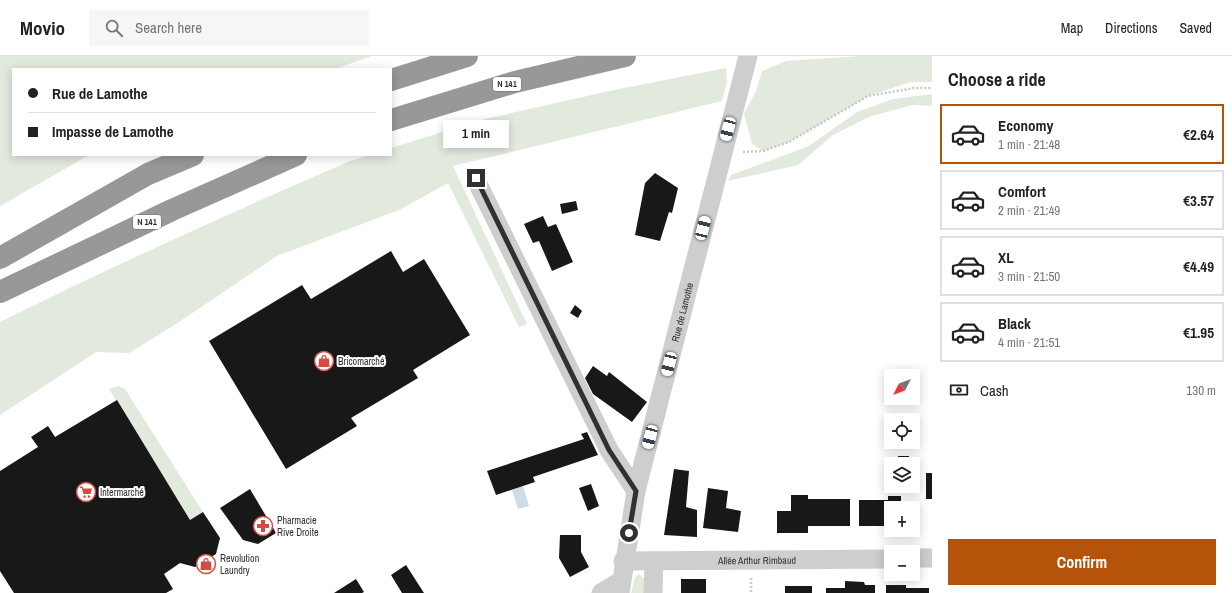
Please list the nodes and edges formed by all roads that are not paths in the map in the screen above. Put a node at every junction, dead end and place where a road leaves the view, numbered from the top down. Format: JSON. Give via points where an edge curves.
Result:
{"nodes":[{"id":1,"x":467,"y":56,"type":"edge"},
{"id":2,"x":625,"y":56,"type":"edge"},
{"id":3,"x":748,"y":56,"type":"edge"},
{"id":4,"x":392,"y":80,"type":"edge"},
{"id":5,"x":392,"y":120,"type":"edge"},
{"id":6,"x":191,"y":156,"type":"edge"},
{"id":7,"x":294,"y":156,"type":"edge"},
{"id":8,"x":476,"y":178,"type":"dead end"},
{"id":9,"x":0,"y":258,"type":"edge"},
{"id":10,"x":0,"y":292,"type":"edge"},
{"id":11,"x":636,"y":491,"type":"junction"},
{"id":12,"x":884,"y":558,"type":"edge"},
{"id":13,"x":623,"y":561,"type":"junction"},
{"id":14,"x":654,"y":562,"type":"junction"},
{"id":15,"x":620,"y":587,"type":"edge"},
{"id":16,"x":601,"y":593,"type":"edge"},
{"id":17,"x":653,"y":593,"type":"edge"}],
"edges":[{"from":1,"to":4,"type":"highway"},
{"from":2,"to":5,"type":"highway","number":"N 141","via":[[515,82]]},
{"from":3,"to":11,"type":"street","name":"Rue de Lamothe"},
{"from":6,"to":9,"type":"highway","via":[[148,174]]},
{"from":7,"to":10,"type":"highway","number":"N 141","via":[[172,210]]},
{"from":8,"to":11,"type":"street","via":[[609,450]]},
{"from":11,"to":13,"type":"street","name":"Rue de Lamothe"},
{"from":12,"to":14,"type":"street","name":"Allée Arthur Rimbaud"},
{"from":13,"to":14,"type":"street","name":"Allée Arthur Rimbaud"},
{"from":13,"to":15,"type":"street","name":"Rue de Lamothe"},
{"from":14,"to":17,"type":"street"},
{"from":15,"to":16,"type":"street"}]}
